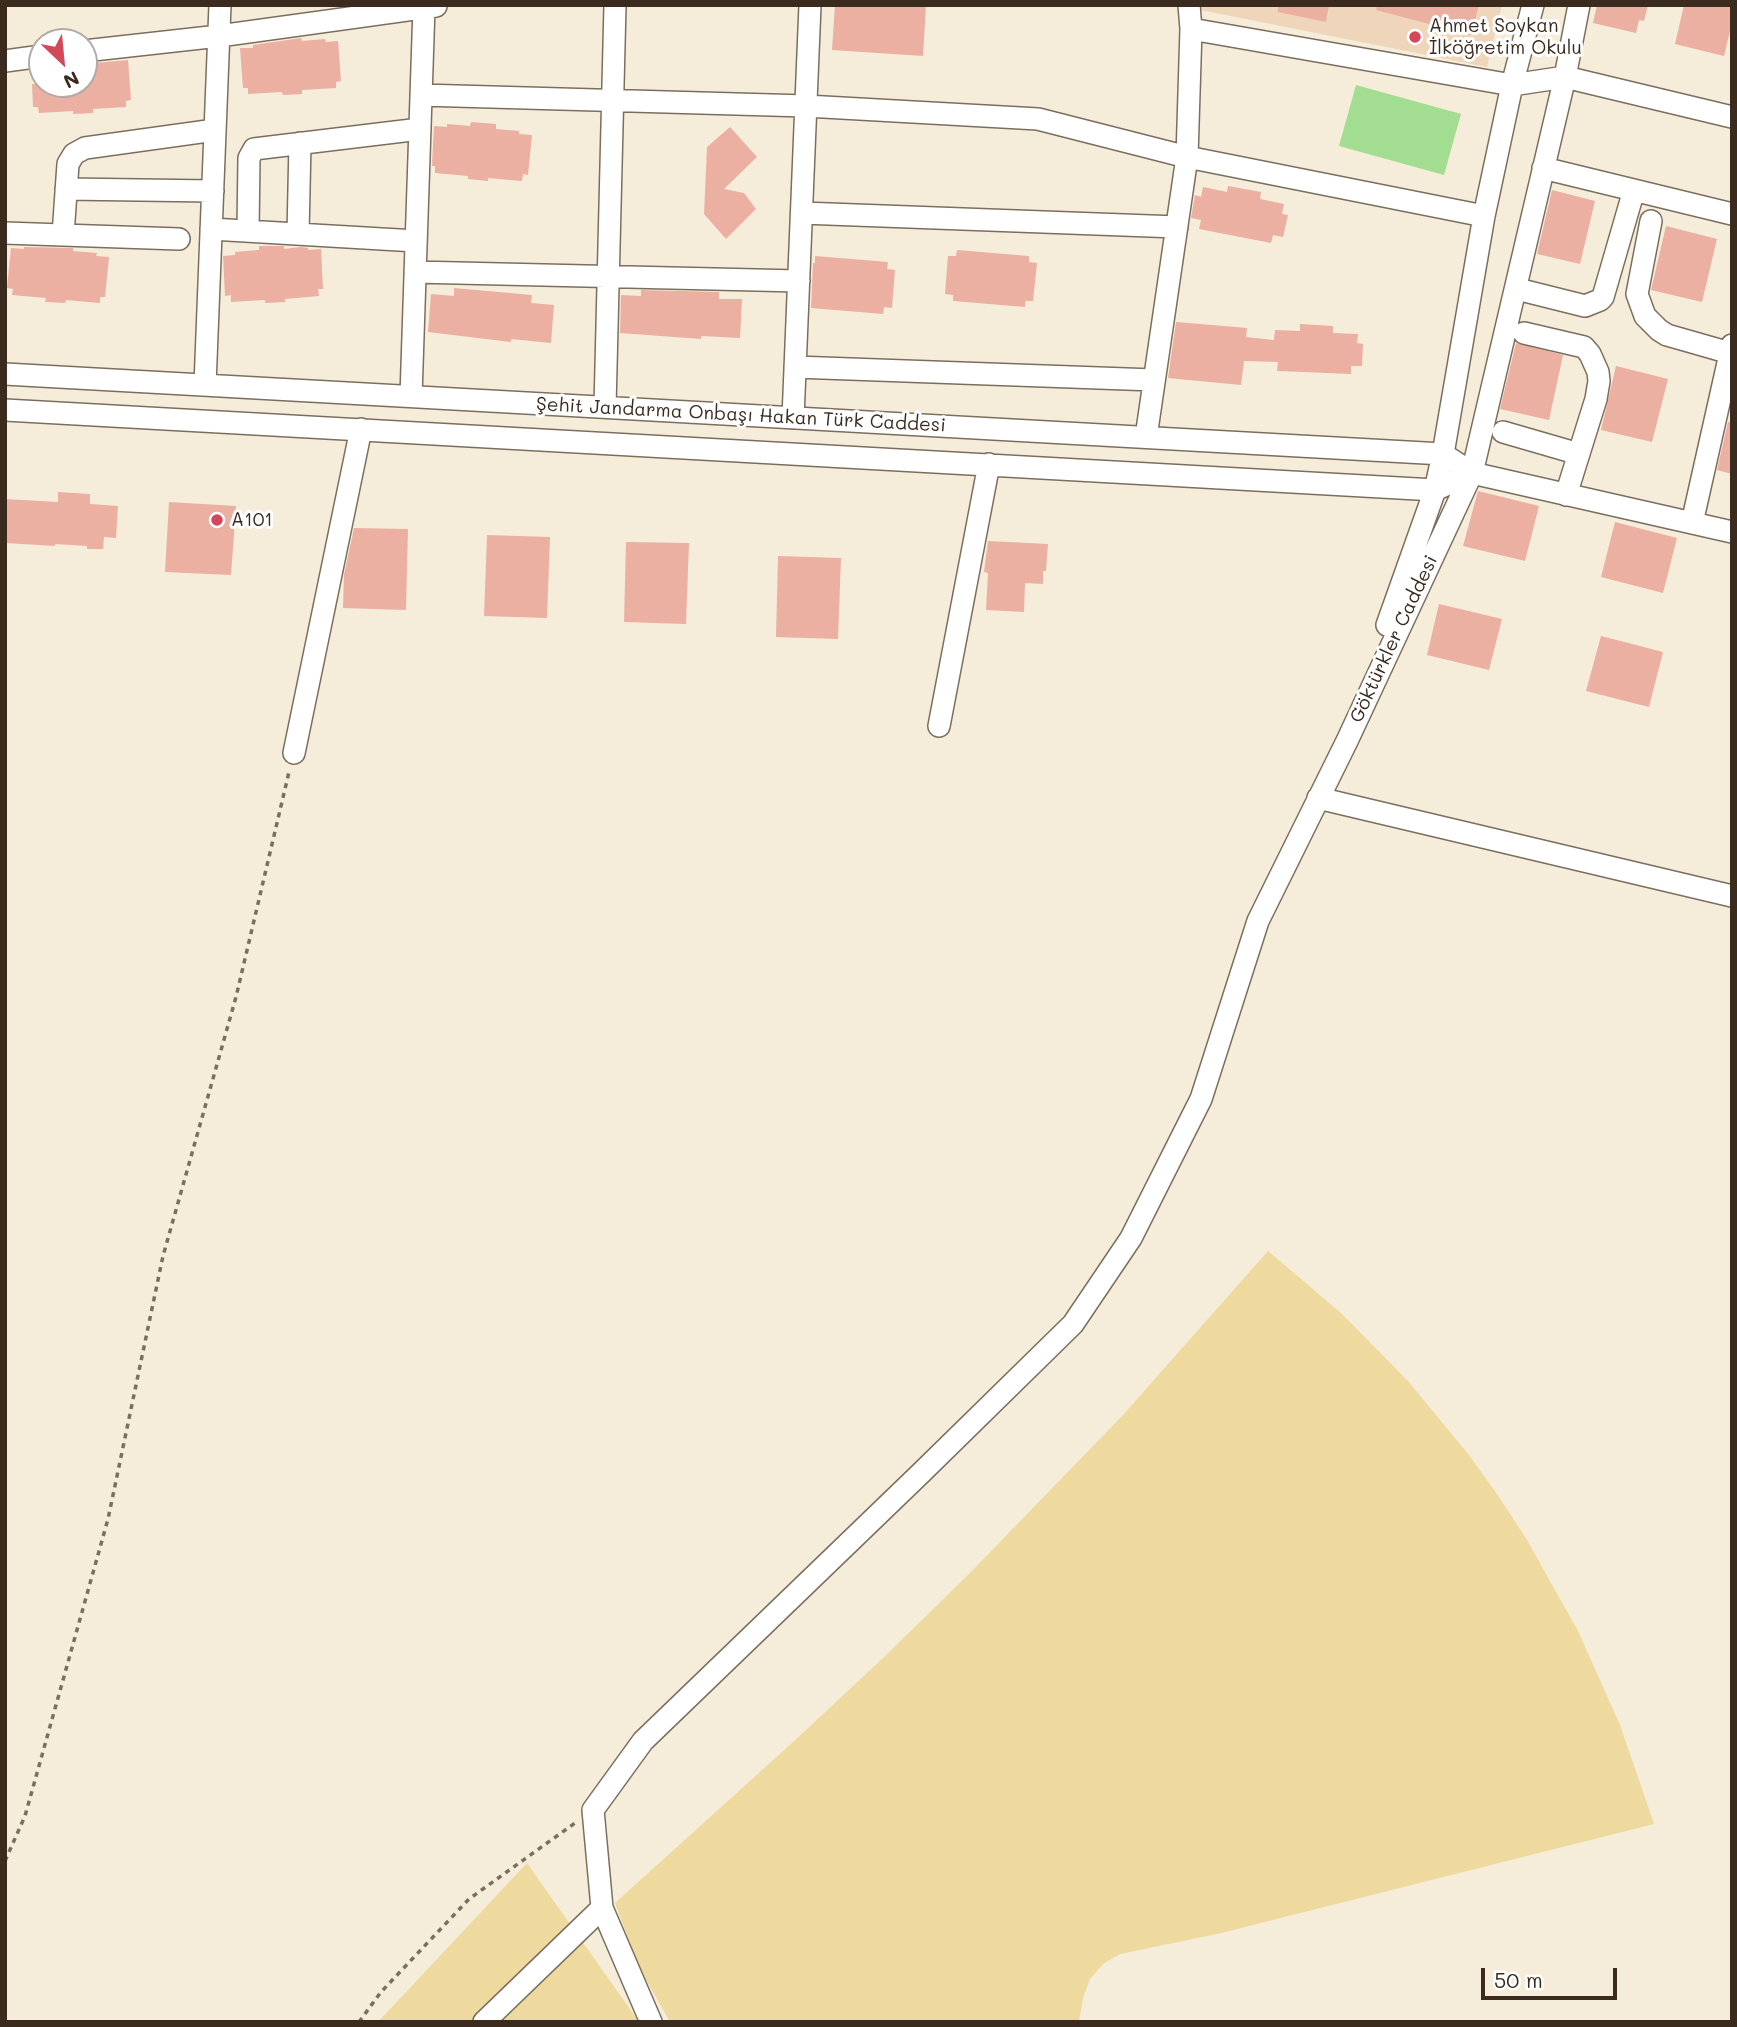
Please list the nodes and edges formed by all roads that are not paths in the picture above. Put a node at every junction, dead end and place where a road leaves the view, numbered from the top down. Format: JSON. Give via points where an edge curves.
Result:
{"nodes":[{"id":1,"x":220,"y":5,"type":"edge"},
{"id":2,"x":615,"y":5,"type":"edge"},
{"id":3,"x":810,"y":5,"type":"edge"},
{"id":4,"x":1189,"y":5,"type":"edge"},
{"id":5,"x":1533,"y":5,"type":"edge"},
{"id":6,"x":1579,"y":5,"type":"edge"},
{"id":7,"x":431,"y":6,"type":"edge"},
{"id":8,"x":1191,"y":29,"type":"junction"},
{"id":9,"x":219,"y":36,"type":"junction"},
{"id":10,"x":98,"y":49,"type":"edge"},
{"id":11,"x":28,"y":58,"type":"edge"},
{"id":12,"x":5,"y":61,"type":"edge"},
{"id":13,"x":1565,"y":77,"type":"junction"},
{"id":14,"x":1512,"y":85,"type":"junction"},
{"id":15,"x":421,"y":95,"type":"junction"},
{"id":16,"x":612,"y":101,"type":"junction"},
{"id":17,"x":806,"y":106,"type":"junction"},
{"id":18,"x":1732,"y":117,"type":"edge"},
{"id":19,"x":420,"y":129,"type":"junction"},
{"id":20,"x":215,"y":130,"type":"junction"},
{"id":21,"x":300,"y":143,"type":"junction"},
{"id":22,"x":1187,"y":156,"type":"junction"},
{"id":23,"x":1543,"y":168,"type":"junction"},
{"id":24,"x":66,"y":189,"type":"junction"},
{"id":25,"x":1634,"y":190,"type":"junction"},
{"id":26,"x":213,"y":191,"type":"junction"},
{"id":27,"x":802,"y":213,"type":"junction"},
{"id":28,"x":1732,"y":214,"type":"edge"},
{"id":29,"x":1484,"y":216,"type":"junction"},
{"id":30,"x":1651,"y":221,"type":"dead end"},
{"id":31,"x":1177,"y":227,"type":"junction"},
{"id":32,"x":211,"y":229,"type":"junction"},
{"id":33,"x":248,"y":231,"type":"junction"},
{"id":34,"x":5,"y":233,"type":"edge"},
{"id":35,"x":298,"y":234,"type":"junction"},
{"id":36,"x":63,"y":235,"type":"junction"},
{"id":37,"x":179,"y":239,"type":"dead end"},
{"id":38,"x":416,"y":241,"type":"junction"},
{"id":39,"x":415,"y":272,"type":"junction"},
{"id":40,"x":608,"y":277,"type":"junction"},
{"id":41,"x":799,"y":281,"type":"junction"},
{"id":42,"x":1525,"y":291,"type":"dead end"},
{"id":43,"x":1524,"y":333,"type":"dead end"},
{"id":44,"x":1731,"y":349,"type":"edge"},
{"id":45,"x":795,"y":367,"type":"junction"},
{"id":46,"x":5,"y":374,"type":"edge"},
{"id":47,"x":1154,"y":380,"type":"junction"},
{"id":48,"x":205,"y":385,"type":"junction"},
{"id":49,"x":411,"y":396,"type":"junction"},
{"id":50,"x":605,"y":407,"type":"junction"},
{"id":51,"x":5,"y":410,"type":"edge"},
{"id":52,"x":793,"y":418,"type":"junction"},
{"id":53,"x":362,"y":429,"type":"junction"},
{"id":54,"x":1503,"y":432,"type":"dead end"},
{"id":55,"x":1146,"y":437,"type":"junction"},
{"id":56,"x":1443,"y":454,"type":"junction"},
{"id":57,"x":1579,"y":454,"type":"junction"},
{"id":58,"x":989,"y":464,"type":"junction"},
{"id":59,"x":1472,"y":473,"type":"junction"},
{"id":60,"x":1435,"y":489,"type":"junction"},
{"id":61,"x":1566,"y":495,"type":"junction"},
{"id":62,"x":1692,"y":523,"type":"junction"},
{"id":63,"x":1732,"y":532,"type":"edge"},
{"id":64,"x":939,"y":726,"type":"dead end"},
{"id":65,"x":1347,"y":741,"type":"junction"},
{"id":66,"x":294,"y":753,"type":"road end"},
{"id":67,"x":1318,"y":798,"type":"junction"},
{"id":68,"x":1732,"y":896,"type":"edge"},
{"id":69,"x":602,"y":1908,"type":"junction"},
{"id":70,"x":484,"y":2022,"type":"edge"},
{"id":71,"x":651,"y":2022,"type":"edge"}],
"edges":[{"from":1,"to":9,"type":"street"},
{"from":2,"to":16,"type":"street"},
{"from":3,"to":17,"type":"street"},
{"from":4,"to":8,"type":"street"},
{"from":5,"to":14,"type":"street","name":"Göktürkler Caddesi"},
{"from":6,"to":13,"type":"street","name":"Göktürkler Caddesi"},
{"from":7,"to":9,"type":"street"},
{"from":7,"to":15,"type":"street"},
{"from":8,"to":14,"type":"street"},
{"from":8,"to":22,"type":"street"},
{"from":9,"to":10,"type":"street"},
{"from":9,"to":20,"type":"street"},
{"from":11,"to":12,"type":"street"},
{"from":13,"to":14,"type":"street"},
{"from":13,"to":18,"type":"street"},
{"from":13,"to":23,"type":"street","name":"Göktürkler Caddesi"},
{"from":14,"to":29,"type":"street","name":"Göktürkler Caddesi"},
{"from":15,"to":16,"type":"street"},
{"from":15,"to":19,"type":"street"},
{"from":16,"to":17,"type":"street"},
{"from":16,"to":40,"type":"street"},
{"from":17,"to":22,"type":"street","via":[[1038,120]]},
{"from":17,"to":27,"type":"street"},
{"from":19,"to":21,"type":"street"},
{"from":19,"to":38,"type":"street"},
{"from":20,"to":24,"type":"street","via":[[79,150],[68,164]]},
{"from":20,"to":26,"type":"street"},
{"from":21,"to":33,"type":"street","via":[[251,153]]},
{"from":21,"to":35,"type":"street"},
{"from":22,"to":29,"type":"street"},
{"from":22,"to":31,"type":"street"},
{"from":23,"to":25,"type":"street"},
{"from":23,"to":59,"type":"street","name":"Göktürkler Caddesi"},
{"from":24,"to":26,"type":"street"},
{"from":24,"to":36,"type":"street"},
{"from":25,"to":28,"type":"street"},
{"from":25,"to":42,"type":"street","via":[[1600,300],[1585,306]]},
{"from":26,"to":32,"type":"street"},
{"from":27,"to":31,"type":"street"},
{"from":27,"to":41,"type":"street"},
{"from":29,"to":56,"type":"street","name":"Göktürkler Caddesi"},
{"from":30,"to":44,"type":"street","via":[[1637,294],[1645,316],[1667,335]]},
{"from":31,"to":47,"type":"street"},
{"from":32,"to":33,"type":"street"},
{"from":32,"to":48,"type":"street"},
{"from":33,"to":35,"type":"street"},
{"from":34,"to":36,"type":"street"},
{"from":35,"to":38,"type":"street"},
{"from":36,"to":37,"type":"street"},
{"from":38,"to":39,"type":"street"},
{"from":39,"to":40,"type":"street"},
{"from":39,"to":49,"type":"street"},
{"from":40,"to":41,"type":"street"},
{"from":40,"to":50,"type":"street"},
{"from":41,"to":45,"type":"street"},
{"from":43,"to":57,"type":"street","via":[[1584,347],[1594,363],[1598,390]]},
{"from":44,"to":62,"type":"street"},
{"from":45,"to":47,"type":"street"},
{"from":45,"to":52,"type":"street"},
{"from":46,"to":48,"type":"street","name":"Şehit Jandarma Onbaşı Hakan Türk Caddesi"},
{"from":47,"to":55,"type":"street"},
{"from":48,"to":49,"type":"street","name":"Şehit Jandarma Onbaşı Hakan Türk Caddesi"},
{"from":49,"to":50,"type":"street","name":"Şehit Jandarma Onbaşı Hakan Türk Caddesi"},
{"from":50,"to":52,"type":"street","name":"Şehit Jandarma Onbaşı Hakan Türk Caddesi"},
{"from":51,"to":53,"type":"street","name":"Şehit Jandarma Onbaşı Hakan Türk Caddesi"},
{"from":52,"to":55,"type":"street","name":"Şehit Jandarma Onbaşı Hakan Türk Caddesi"},
{"from":53,"to":58,"type":"street","name":"Şehit Jandarma Onbaşı Hakan Türk Caddesi"},
{"from":53,"to":66,"type":"street"},
{"from":54,"to":57,"type":"street"},
{"from":55,"to":56,"type":"street","name":"Şehit Jandarma Onbaşı Hakan Türk Caddesi"},
{"from":56,"to":59,"type":"street","name":"Şehit Jandarma Onbaşı Hakan Türk Caddesi"},
{"from":56,"to":60,"type":"street","name":"Göktürkler Caddesi"},
{"from":57,"to":61,"type":"street"},
{"from":58,"to":60,"type":"street","name":"Şehit Jandarma Onbaşı Hakan Türk Caddesi"},
{"from":58,"to":64,"type":"street"},
{"from":59,"to":60,"type":"street","name":"Şehit Jandarma Onbaşı Hakan Türk Caddesi"},
{"from":59,"to":61,"type":"street","name":"Şehit Jandarma Onbaşı Hakan Türk Caddesi"},
{"from":59,"to":65,"type":"street","name":"Göktürkler Caddesi"},
{"from":60,"to":65,"type":"street","name":"Göktürkler Caddesi"},
{"from":61,"to":62,"type":"street","name":"Şehit Jandarma Onbaşı Hakan Türk Caddesi"},
{"from":62,"to":63,"type":"street","name":"Şehit Jandarma Onbaşı Hakan Türk Caddesi"},
{"from":65,"to":67,"type":"street"},
{"from":67,"to":68,"type":"street"},
{"from":67,"to":69,"type":"street","via":[[1258,921],[1201,1099],[1131,1238],[1073,1324],[643,1741],[593,1810]]},
{"from":69,"to":70,"type":"street"},
{"from":69,"to":71,"type":"street"}]}
